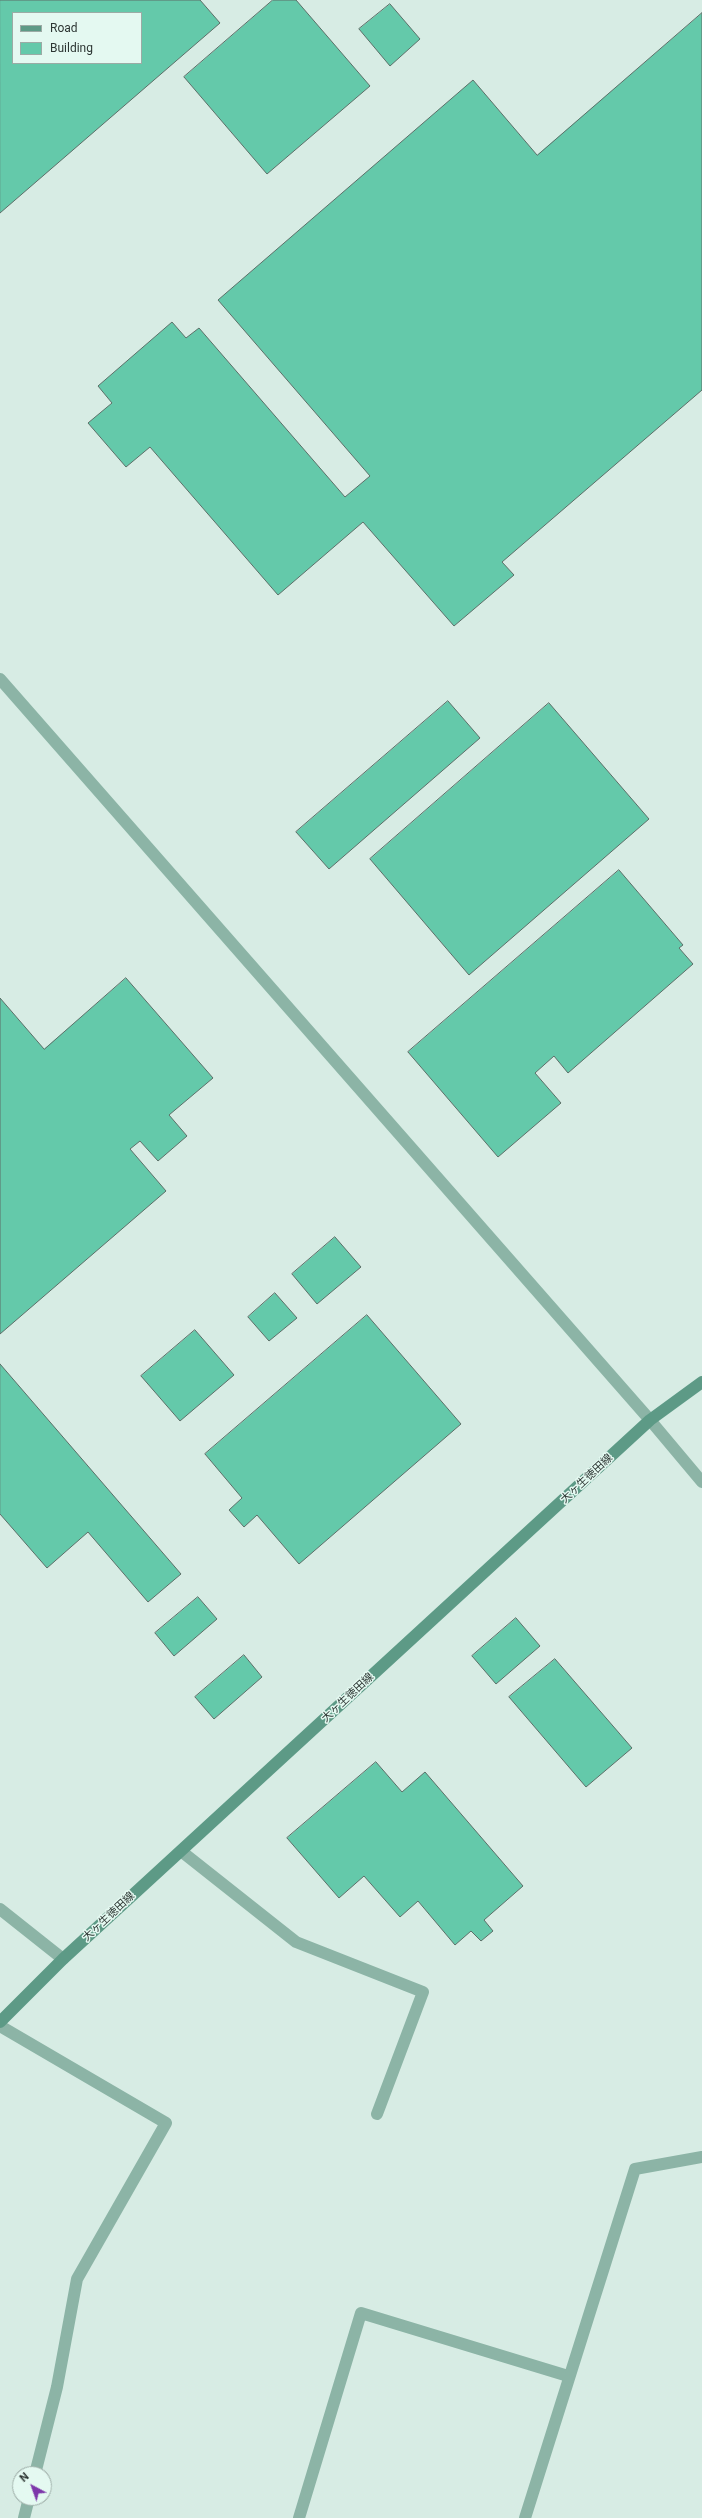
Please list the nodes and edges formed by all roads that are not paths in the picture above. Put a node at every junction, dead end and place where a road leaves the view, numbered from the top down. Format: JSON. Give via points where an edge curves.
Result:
{"nodes":[{"id":1,"x":0,"y":679,"type":"edge"},
{"id":2,"x":702,"y":1382,"type":"edge"},
{"id":3,"x":650,"y":1420,"type":"junction"},
{"id":4,"x":702,"y":1482,"type":"edge"},
{"id":5,"x":181,"y":1851,"type":"junction"},
{"id":6,"x":0,"y":1909,"type":"edge"},
{"id":7,"x":63,"y":1959,"type":"junction"},
{"id":8,"x":0,"y":2022,"type":"edge"},
{"id":9,"x":0,"y":2026,"type":"edge"},
{"id":10,"x":377,"y":2114,"type":"dead end"},
{"id":11,"x":702,"y":2157,"type":"edge"},
{"id":12,"x":568,"y":2376,"type":"junction"},
{"id":13,"x":37,"y":2466,"type":"edge"},
{"id":14,"x":27,"y":2506,"type":"edge"},
{"id":15,"x":24,"y":2518,"type":"edge"},
{"id":16,"x":299,"y":2518,"type":"edge"},
{"id":17,"x":525,"y":2518,"type":"edge"}],
"edges":[{"from":1,"to":3,"type":"street"},
{"from":2,"to":3,"type":"main road","name":"大ヶ生徳田線"},
{"from":3,"to":4,"type":"street"},
{"from":3,"to":5,"type":"main road","name":"大ヶ生徳田線"},
{"from":5,"to":7,"type":"main road","name":"大ヶ生徳田線"},
{"from":5,"to":10,"type":"street","via":[[296,1942],[423,1992]]},
{"from":6,"to":7,"type":"street"},
{"from":7,"to":8,"type":"main road","name":"大ヶ生徳田線"},
{"from":9,"to":13,"type":"street","via":[[166,2123],[77,2279],[57,2387]]},
{"from":11,"to":12,"type":"street","via":[[635,2169]]},
{"from":12,"to":16,"type":"street","via":[[361,2313]]},
{"from":12,"to":17,"type":"street"},
{"from":14,"to":15,"type":"street"}]}
